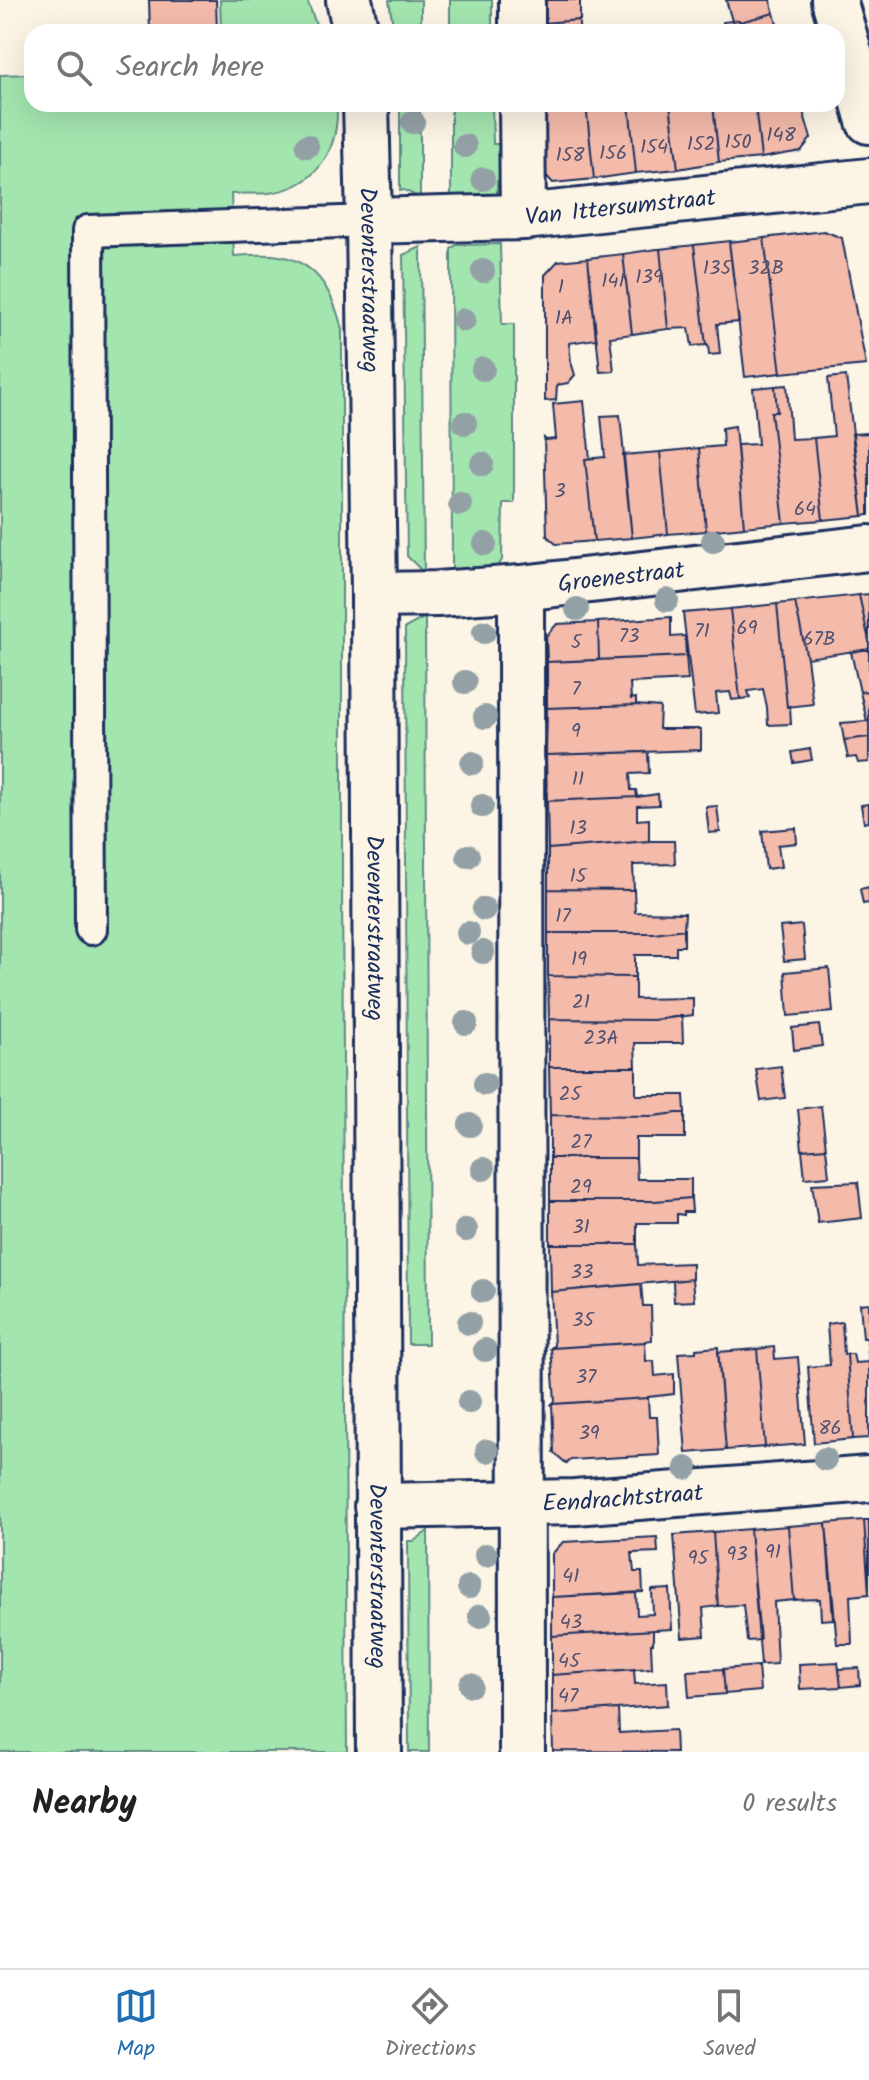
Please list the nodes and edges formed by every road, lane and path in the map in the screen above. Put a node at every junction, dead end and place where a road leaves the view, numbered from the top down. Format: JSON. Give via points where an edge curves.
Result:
{"nodes":[{"id":1,"x":349,"y":0,"type":"edge"},
{"id":2,"x":522,"y":0,"type":"edge"},
{"id":3,"x":834,"y":0,"type":"edge"},
{"id":4,"x":354,"y":24,"type":"edge"},
{"id":5,"x":522,"y":24,"type":"edge"},
{"id":6,"x":841,"y":24,"type":"edge"},
{"id":7,"x":845,"y":38,"type":"edge"},
{"id":8,"x":366,"y":112,"type":"edge"},
{"id":9,"x":522,"y":112,"type":"edge"},
{"id":10,"x":869,"y":121,"type":"edge"},
{"id":11,"x":869,"y":181,"type":"edge"},
{"id":12,"x":523,"y":217,"type":"junction"},
{"id":13,"x":369,"y":221,"type":"junction"},
{"id":14,"x":869,"y":548,"type":"edge"},
{"id":15,"x":521,"y":588,"type":"junction"},
{"id":16,"x":374,"y":595,"type":"junction"},
{"id":17,"x":91,"y":929,"type":"dead end"},
{"id":18,"x":869,"y":1479,"type":"edge"},
{"id":19,"x":523,"y":1505,"type":"junction"},
{"id":20,"x":377,"y":1506,"type":"junction"},
{"id":21,"x":379,"y":1752,"type":"edge"},
{"id":22,"x":522,"y":1752,"type":"edge"}],
"edges":[{"from":1,"to":4,"type":"street"},
{"from":2,"to":5,"type":"street"},
{"from":3,"to":6,"type":"street"},
{"from":7,"to":10,"type":"street"},
{"from":8,"to":13,"type":"street","name":"Deventerstraatweg"},
{"from":9,"to":12,"type":"street"},
{"from":11,"to":12,"type":"street","name":"Van Ittersumstraat"},
{"from":12,"to":13,"type":"street","name":"Van Ittersumstraat"},
{"from":13,"to":16,"type":"street","name":"Deventerstraatweg"},
{"from":13,"to":17,"type":"lane","via":[[88,231]]},
{"from":14,"to":15,"type":"street","name":"Groenestraat"},
{"from":15,"to":16,"type":"street","name":"Groenestraat"},
{"from":15,"to":19,"type":"street"},
{"from":16,"to":20,"type":"street","name":"Deventerstraatweg"},
{"from":18,"to":19,"type":"street","name":"Eendrachtstraat"},
{"from":19,"to":20,"type":"street","name":"Eendrachtstraat"},
{"from":19,"to":22,"type":"street"},
{"from":20,"to":21,"type":"street","name":"Deventerstraatweg"}]}
